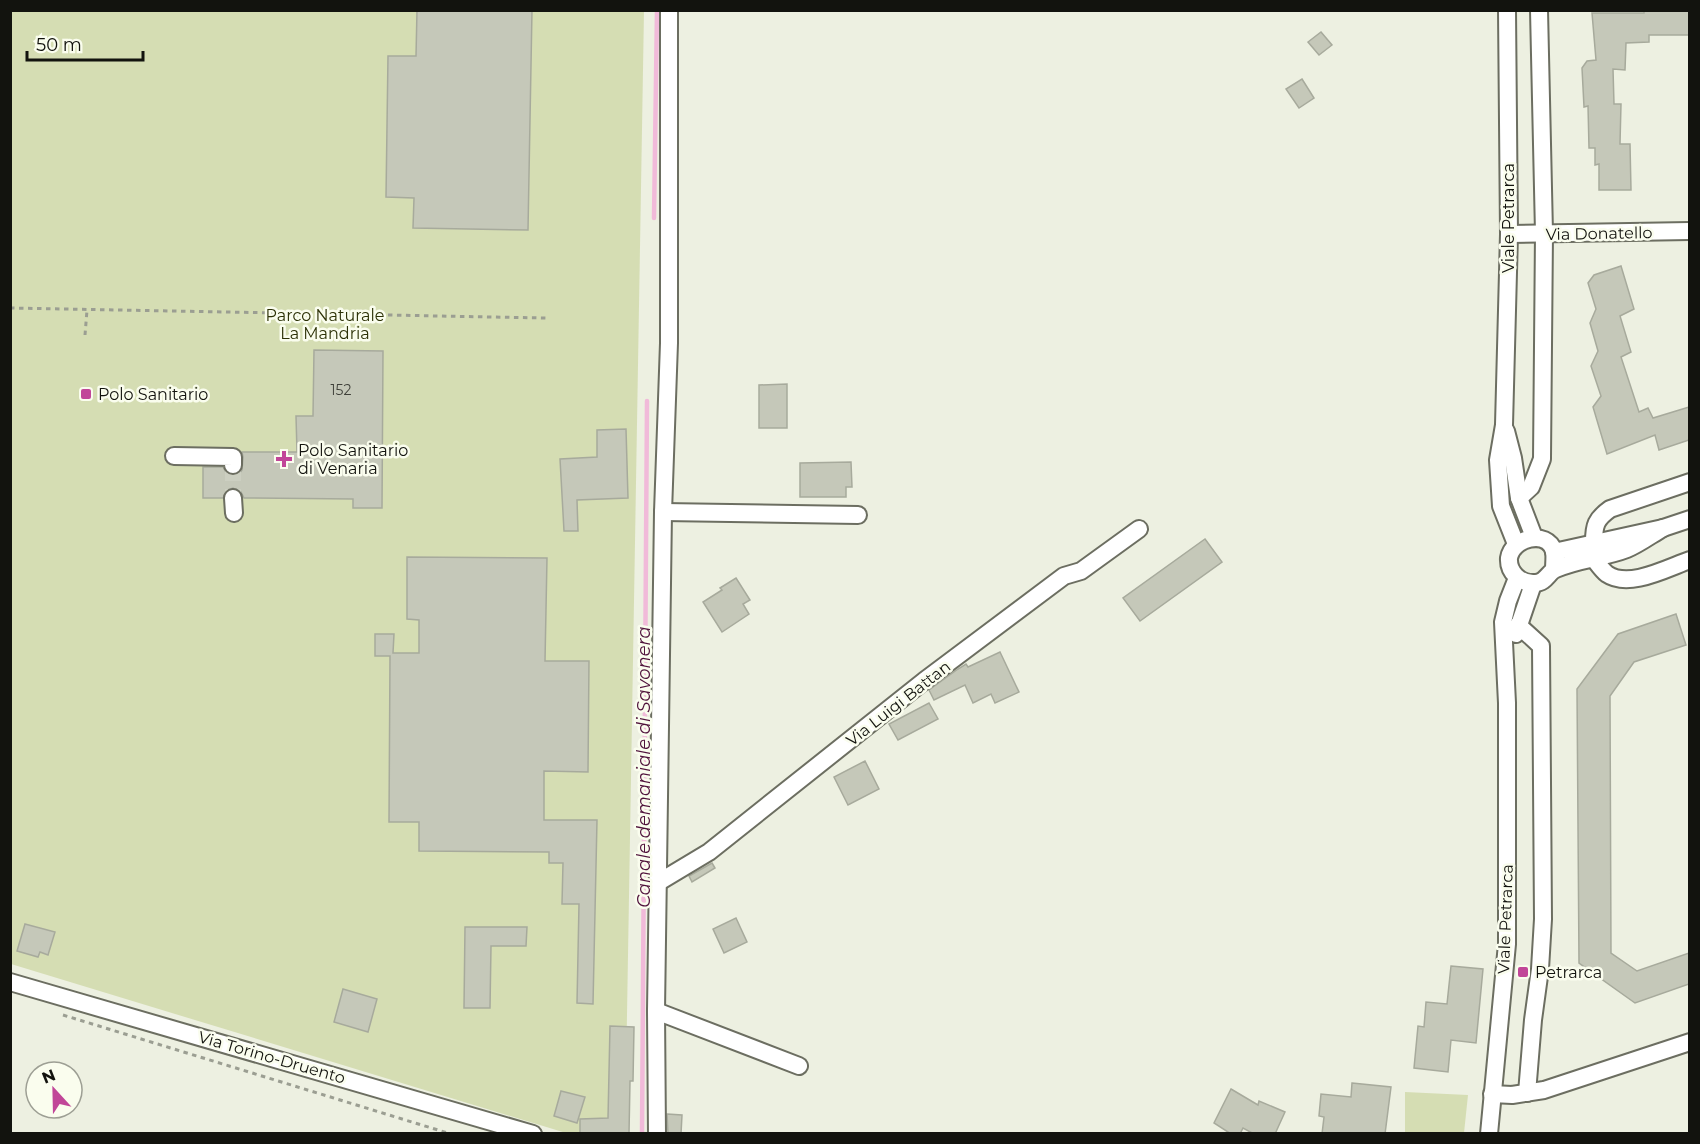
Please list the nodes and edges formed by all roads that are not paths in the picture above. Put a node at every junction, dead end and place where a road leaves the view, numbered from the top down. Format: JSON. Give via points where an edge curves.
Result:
{"nodes":[{"id":1,"x":669,"y":10,"type":"edge"},
{"id":2,"x":1507,"y":10,"type":"edge"},
{"id":3,"x":1539,"y":10,"type":"edge"},
{"id":4,"x":1689,"y":231,"type":"edge"},
{"id":5,"x":1544,"y":233,"type":"junction"},
{"id":6,"x":1509,"y":234,"type":"junction"},
{"id":7,"x":1504,"y":425,"type":"junction"},
{"id":8,"x":174,"y":456,"type":"dead end"},
{"id":9,"x":233,"y":465,"type":"dead end"},
{"id":10,"x":1689,"y":482,"type":"edge"},
{"id":11,"x":1519,"y":498,"type":"junction"},
{"id":12,"x":663,"y":512,"type":"junction"},
{"id":13,"x":858,"y":515,"type":"dead end"},
{"id":14,"x":1689,"y":519,"type":"edge"},
{"id":15,"x":1140,"y":529,"type":"dead end"},
{"id":16,"x":1534,"y":537,"type":"junction"},
{"id":17,"x":1516,"y":544,"type":"junction"},
{"id":18,"x":1594,"y":551,"type":"junction"},
{"id":19,"x":1554,"y":552,"type":"junction"},
{"id":20,"x":1689,"y":560,"type":"edge"},
{"id":21,"x":1554,"y":569,"type":"junction"},
{"id":22,"x":1525,"y":581,"type":"junction"},
{"id":23,"x":1518,"y":625,"type":"junction"},
{"id":24,"x":1507,"y":703,"type":"junction"},
{"id":25,"x":659,"y":882,"type":"junction"},
{"id":26,"x":10,"y":981,"type":"edge"},
{"id":27,"x":656,"y":1006,"type":"junction"},
{"id":28,"x":1689,"y":1042,"type":"edge"},
{"id":29,"x":799,"y":1066,"type":"dead end"},
{"id":30,"x":1527,"y":1093,"type":"junction"},
{"id":31,"x":1492,"y":1094,"type":"junction"},
{"id":32,"x":533,"y":1134,"type":"edge"},
{"id":33,"x":657,"y":1134,"type":"edge"},
{"id":34,"x":1489,"y":1134,"type":"edge"}],
"edges":[{"from":1,"to":12,"type":"street","via":[[669,218],[658,322],[663,346],[657,384],[664,465]]},
{"from":2,"to":6,"type":"street","name":"Viale Petrarca"},
{"from":3,"to":5,"type":"street"},
{"from":4,"to":5,"type":"street","name":"Via Donatello"},
{"from":5,"to":6,"type":"street","name":"Via Donatello"},
{"from":5,"to":11,"type":"street","via":[[1542,459],[1531,488]]},
{"from":6,"to":7,"type":"street","name":"Viale Petrarca"},
{"from":7,"to":11,"type":"street","name":"Viale Petrarca","via":[[1514,458]]},
{"from":7,"to":17,"type":"street","name":"Viale Petrarca","via":[[1498,459],[1501,506]]},
{"from":8,"to":9,"type":"street","via":[[233,457]]},
{"from":10,"to":18,"type":"street","via":[[1610,509],[1599,517],[1594,529]]},
{"from":11,"to":16,"type":"street","name":"Viale Petrarca"},
{"from":12,"to":13,"type":"street"},
{"from":12,"to":25,"type":"street"},
{"from":14,"to":18,"type":"street","via":[[1663,528],[1628,549]]},
{"from":15,"to":25,"type":"street","name":"Via Luigi Battan","via":[[1081,571],[1064,576],[924,681],[709,852]]},
{"from":16,"to":17,"type":"street"},
{"from":16,"to":19,"type":"street","via":[[1544,540]]},
{"from":17,"to":22,"type":"street","via":[[1510,568]]},
{"from":18,"to":19,"type":"street"},
{"from":18,"to":20,"type":"street","via":[[1606,574],[1621,580]]},
{"from":18,"to":21,"type":"street"},
{"from":19,"to":21,"type":"street"},
{"from":21,"to":22,"type":"street","via":[[1545,580]]},
{"from":22,"to":23,"type":"street","name":"Viale Petrarca"},
{"from":22,"to":24,"type":"street","name":"Viale Petrarca","via":[[1508,601],[1503,622]]},
{"from":23,"to":24,"type":"street","name":"Viale Petrarca"},
{"from":23,"to":30,"type":"street","via":[[1541,646],[1542,669],[1544,919]]},
{"from":24,"to":31,"type":"street","name":"Viale Petrarca","via":[[1507,944]]},
{"from":25,"to":27,"type":"street"},
{"from":26,"to":32,"type":"street","name":"Via Torino-Druento"},
{"from":27,"to":29,"type":"street"},
{"from":27,"to":33,"type":"street"},
{"from":28,"to":30,"type":"street"},
{"from":30,"to":31,"type":"street"},
{"from":31,"to":34,"type":"street","name":"Viale Petrarca"}]}
